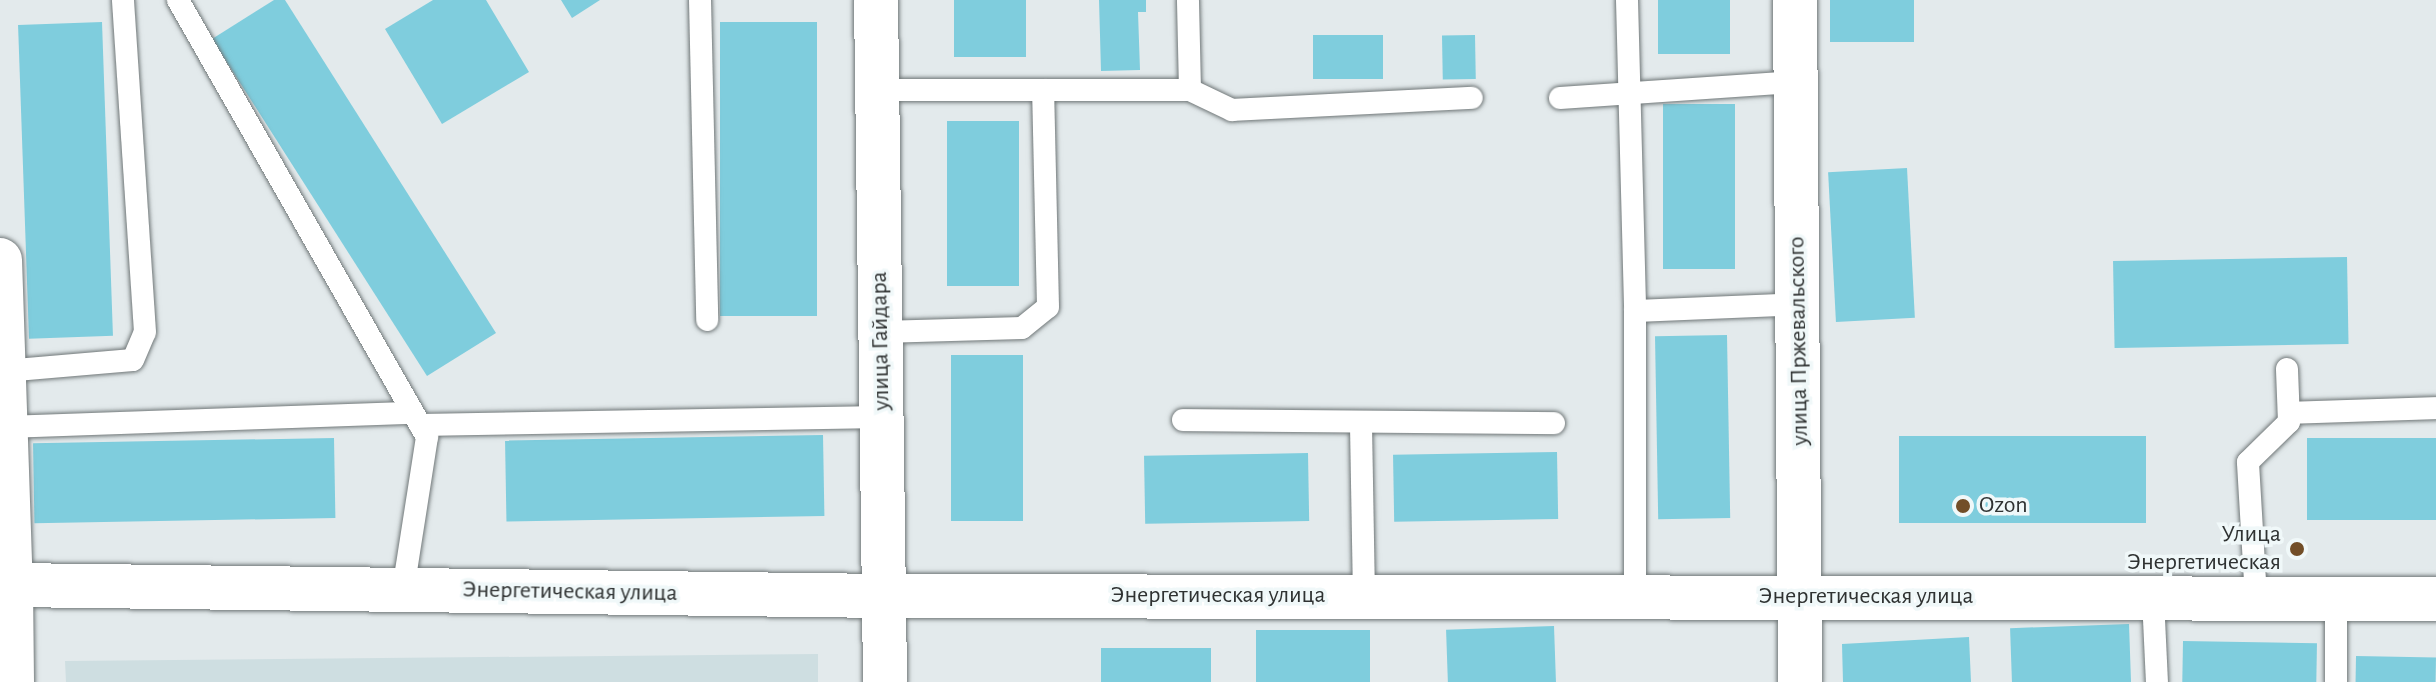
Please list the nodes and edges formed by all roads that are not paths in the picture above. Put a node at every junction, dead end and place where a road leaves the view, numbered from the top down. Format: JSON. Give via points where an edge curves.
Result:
{"nodes":[{"id":1,"x":123,"y":0,"type":"edge"},
{"id":2,"x":178,"y":0,"type":"edge"},
{"id":3,"x":700,"y":0,"type":"edge"},
{"id":4,"x":876,"y":0,"type":"edge"},
{"id":5,"x":1188,"y":0,"type":"edge"},
{"id":6,"x":1627,"y":0,"type":"edge"},
{"id":7,"x":1795,"y":0,"type":"edge"},
{"id":8,"x":1796,"y":82,"type":"junction"},
{"id":9,"x":877,"y":90,"type":"junction"},
{"id":10,"x":1043,"y":90,"type":"junction"},
{"id":11,"x":1190,"y":90,"type":"junction"},
{"id":12,"x":1625,"y":94,"type":"junction"},
{"id":13,"x":1472,"y":98,"type":"dead end"},
{"id":14,"x":1560,"y":98,"type":"dead end"},
{"id":15,"x":0,"y":260,"type":"edge"},
{"id":16,"x":1,"y":304,"type":"edge"},
{"id":17,"x":1799,"y":304,"type":"junction"},
{"id":18,"x":1635,"y":311,"type":"junction"},
{"id":19,"x":707,"y":320,"type":"dead end"},
{"id":20,"x":881,"y":332,"type":"junction"},
{"id":21,"x":2287,"y":369,"type":"dead end"},
{"id":22,"x":4,"y":371,"type":"junction"},
{"id":23,"x":2436,"y":408,"type":"edge"},
{"id":24,"x":2289,"y":413,"type":"junction"},
{"id":25,"x":882,"y":417,"type":"junction"},
{"id":26,"x":416,"y":419,"type":"junction"},
{"id":27,"x":1183,"y":420,"type":"dead end"},
{"id":28,"x":1554,"y":423,"type":"dead end"},
{"id":29,"x":1361,"y":425,"type":"junction"},
{"id":30,"x":6,"y":427,"type":"junction"},
{"id":31,"x":6,"y":585,"type":"edge"},
{"id":32,"x":403,"y":590,"type":"junction"},
{"id":33,"x":885,"y":596,"type":"junction"},
{"id":34,"x":1364,"y":596,"type":"junction"},
{"id":35,"x":1635,"y":597,"type":"junction"},
{"id":36,"x":1801,"y":597,"type":"junction"},
{"id":37,"x":2153,"y":598,"type":"junction"},
{"id":38,"x":2256,"y":598,"type":"junction"},
{"id":39,"x":2336,"y":599,"type":"junction"},
{"id":40,"x":2436,"y":599,"type":"edge"},
{"id":41,"x":12,"y":682,"type":"edge"},
{"id":42,"x":885,"y":682,"type":"edge"},
{"id":43,"x":1800,"y":682,"type":"edge"},
{"id":44,"x":2157,"y":682,"type":"edge"},
{"id":45,"x":2336,"y":682,"type":"edge"}],
"edges":[{"from":1,"to":22,"type":"lane","via":[[145,332],[133,360]]},
{"from":2,"to":26,"type":"lane"},
{"from":3,"to":19,"type":"lane"},
{"from":4,"to":9,"type":"street","name":"улица Гайдара"},
{"from":5,"to":11,"type":"lane"},
{"from":6,"to":12,"type":"lane"},
{"from":7,"to":8,"type":"street","name":"улица Пржевальского"},
{"from":8,"to":12,"type":"lane"},
{"from":8,"to":17,"type":"street","name":"улица Пржевальского"},
{"from":9,"to":10,"type":"lane"},
{"from":9,"to":20,"type":"street","name":"улица Гайдара"},
{"from":10,"to":11,"type":"lane"},
{"from":10,"to":20,"type":"lane","via":[[1048,307],[1022,328]]},
{"from":11,"to":13,"type":"lane","via":[[1232,110]]},
{"from":12,"to":14,"type":"lane"},
{"from":12,"to":18,"type":"lane"},
{"from":15,"to":16,"type":"street"},
{"from":16,"to":22,"type":"street"},
{"from":17,"to":18,"type":"lane"},
{"from":17,"to":36,"type":"street","name":"улица Пржевальского"},
{"from":18,"to":35,"type":"lane"},
{"from":20,"to":25,"type":"street","name":"улица Гайдара"},
{"from":21,"to":24,"type":"lane"},
{"from":22,"to":30,"type":"street"},
{"from":23,"to":24,"type":"lane"},
{"from":24,"to":38,"type":"lane","via":[[2289,422],[2248,462]]},
{"from":25,"to":26,"type":"lane"},
{"from":25,"to":33,"type":"street","name":"улица Гайдара"},
{"from":26,"to":30,"type":"lane"},
{"from":26,"to":32,"type":"lane","via":[[427,437]]},
{"from":27,"to":29,"type":"lane"},
{"from":28,"to":29,"type":"lane"},
{"from":29,"to":34,"type":"lane"},
{"from":30,"to":31,"type":"street"},
{"from":31,"to":32,"type":"street","name":"Энергетическая улица"},
{"from":31,"to":41,"type":"street"},
{"from":32,"to":33,"type":"street","name":"Энергетическая улица"},
{"from":33,"to":34,"type":"street","name":"Энергетическая улица"},
{"from":33,"to":42,"type":"street","name":"улица Гайдара"},
{"from":34,"to":35,"type":"street","name":"Энергетическая улица"},
{"from":35,"to":36,"type":"street","name":"Энергетическая улица"},
{"from":36,"to":37,"type":"street","name":"Энергетическая улица"},
{"from":36,"to":43,"type":"street","name":"улица Пржевальского"},
{"from":37,"to":38,"type":"street","name":"Энергетическая улица"},
{"from":37,"to":44,"type":"lane"},
{"from":38,"to":39,"type":"street","name":"Энергетическая улица"},
{"from":39,"to":40,"type":"street","name":"Энергетическая улица"},
{"from":39,"to":45,"type":"lane"}]}
